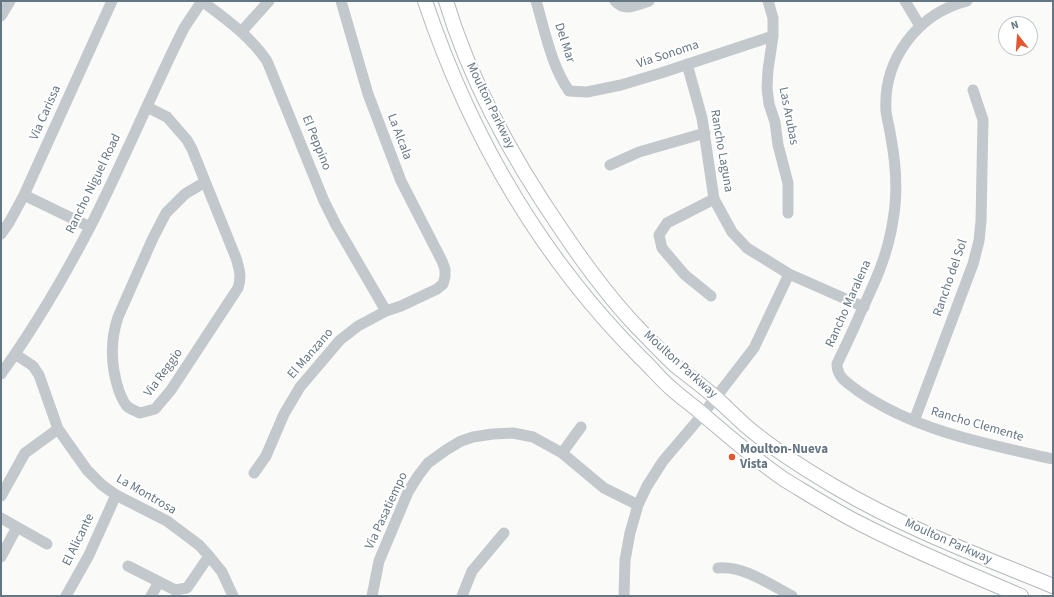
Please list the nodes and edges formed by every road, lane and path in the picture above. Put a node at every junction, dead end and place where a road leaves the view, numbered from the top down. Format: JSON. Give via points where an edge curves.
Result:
{"nodes":[{"id":1,"x":10,"y":1,"type":"edge"},
{"id":2,"x":112,"y":1,"type":"edge"},
{"id":3,"x":202,"y":1,"type":"edge"},
{"id":4,"x":269,"y":1,"type":"edge"},
{"id":5,"x":340,"y":1,"type":"edge"},
{"id":6,"x":425,"y":1,"type":"edge"},
{"id":7,"x":446,"y":1,"type":"edge"},
{"id":8,"x":536,"y":1,"type":"edge"},
{"id":9,"x":649,"y":1,"type":"edge"},
{"id":10,"x":768,"y":1,"type":"edge"},
{"id":11,"x":905,"y":1,"type":"edge"},
{"id":12,"x":967,"y":1,"type":"edge"},
{"id":13,"x":617,"y":3,"type":"edge"},
{"id":14,"x":1,"y":16,"type":"edge"},
{"id":15,"x":920,"y":26,"type":"junction"},
{"id":16,"x":242,"y":31,"type":"junction"},
{"id":17,"x":774,"y":36,"type":"junction"},
{"id":18,"x":687,"y":64,"type":"junction"},
{"id":19,"x":973,"y":90,"type":"dead end"},
{"id":20,"x":569,"y":91,"type":"joint"},
{"id":21,"x":147,"y":107,"type":"junction"},
{"id":22,"x":705,"y":133,"type":"junction"},
{"id":23,"x":610,"y":165,"type":"dead end"},
{"id":24,"x":205,"y":182,"type":"junction"},
{"id":25,"x":24,"y":195,"type":"junction"},
{"id":26,"x":714,"y":199,"type":"junction"},
{"id":27,"x":788,"y":213,"type":"dead end"},
{"id":28,"x":90,"y":228,"type":"junction"},
{"id":29,"x":1,"y":234,"type":"edge"},
{"id":30,"x":789,"y":274,"type":"junction"},
{"id":31,"x":445,"y":277,"type":"joint"},
{"id":32,"x":711,"y":296,"type":"dead end"},
{"id":33,"x":864,"y":307,"type":"junction"},
{"id":34,"x":386,"y":311,"type":"junction"},
{"id":35,"x":15,"y":354,"type":"junction"},
{"id":36,"x":837,"y":370,"type":"joint"},
{"id":37,"x":1,"y":374,"type":"edge"},
{"id":38,"x":716,"y":398,"type":"junction"},
{"id":39,"x":703,"y":414,"type":"junction"},
{"id":40,"x":914,"y":421,"type":"junction"},
{"id":41,"x":581,"y":428,"type":"dead end"},
{"id":42,"x":58,"y":429,"type":"junction"},
{"id":43,"x":562,"y":453,"type":"junction"},
{"id":44,"x":1053,"y":459,"type":"edge"},
{"id":45,"x":254,"y":473,"type":"dead end"},
{"id":46,"x":116,"y":495,"type":"junction"},
{"id":47,"x":1,"y":496,"type":"edge"},
{"id":48,"x":638,"y":505,"type":"junction"},
{"id":49,"x":1,"y":518,"type":"edge"},
{"id":50,"x":18,"y":527,"type":"junction"},
{"id":51,"x":504,"y":533,"type":"dead end"},
{"id":52,"x":47,"y":544,"type":"dead end"},
{"id":53,"x":209,"y":556,"type":"junction"},
{"id":54,"x":1,"y":557,"type":"edge"},
{"id":55,"x":128,"y":566,"type":"dead end"},
{"id":56,"x":718,"y":568,"type":"dead end"},
{"id":57,"x":159,"y":582,"type":"junction"},
{"id":58,"x":1053,"y":586,"type":"edge"},
{"id":59,"x":66,"y":596,"type":"edge"},
{"id":60,"x":151,"y":596,"type":"edge"},
{"id":61,"x":233,"y":596,"type":"edge"},
{"id":62,"x":372,"y":596,"type":"edge"},
{"id":63,"x":462,"y":596,"type":"edge"},
{"id":64,"x":624,"y":596,"type":"edge"},
{"id":65,"x":792,"y":596,"type":"edge"},
{"id":66,"x":1021,"y":596,"type":"edge"}],
"edges":[{"from":1,"to":14,"type":"street"},
{"from":2,"to":25,"type":"street","name":"Via Carissa"},
{"from":3,"to":16,"type":"street","name":"El Peppino"},
{"from":3,"to":21,"type":"street","name":"Rancho Niguel Road","via":[[184,28]]},
{"from":4,"to":16,"type":"street"},
{"from":5,"to":31,"type":"street","name":"La Alcala","via":[[370,101],[401,181],[442,261]]},
{"from":6,"to":39,"type":"main road","name":"Moulton Parkway","via":[[466,105],[503,176],[546,245],[569,277],[620,337],[672,389]]},
{"from":7,"to":38,"type":"main road","name":"Moulton Parkway","via":[[474,77],[544,205],[605,290],[638,328],[675,364]]},
{"from":8,"to":20,"type":"street","name":"Del Mar","via":[[562,81]]},
{"from":9,"to":13,"type":"street","via":[[632,8]]},
{"from":10,"to":17,"type":"street","name":"Las Arubas","via":[[773,18]]},
{"from":11,"to":15,"type":"street"},
{"from":12,"to":15,"type":"street","name":"Rancho Maralena","via":[[936,14]]},
{"from":15,"to":33,"type":"street","name":"Rancho Maralena","via":[[898,55],[886,92],[886,112],[895,160],[894,220],[877,280]]},
{"from":16,"to":34,"type":"street","name":"El Peppino","via":[[267,61],[324,201]]},
{"from":17,"to":18,"type":"street","name":"Via Sonoma"},
{"from":17,"to":27,"type":"street","name":"Las Arubas","via":[[767,88],[788,183]]},
{"from":18,"to":20,"type":"street","name":"Via Sonoma","via":[[621,85],[587,92]]},
{"from":18,"to":22,"type":"street","name":"Rancho Laguna"},
{"from":19,"to":40,"type":"street","name":"Rancho del Sol","via":[[983,120],[979,241],[973,264]]},
{"from":21,"to":24,"type":"street","name":"Via Reggio","via":[[167,117],[187,140]]},
{"from":21,"to":28,"type":"street","name":"Rancho Niguel Road"},
{"from":22,"to":23,"type":"street","via":[[639,152]]},
{"from":22,"to":26,"type":"street","name":"Rancho Laguna"},
{"from":24,"to":24,"type":"street","name":"Via Reggio","via":[[236,258],[241,282],[171,390],[155,409],[140,413],[128,407],[116,381],[112,355],[114,329],[166,213],[185,194]]},
{"from":25,"to":28,"type":"street"},
{"from":25,"to":29,"type":"street","name":"Via Carissa"},
{"from":26,"to":30,"type":"street","name":"Rancho Laguna","via":[[732,232],[747,248]]},
{"from":26,"to":32,"type":"street","via":[[667,223],[659,235],[662,248],[685,275]]},
{"from":28,"to":35,"type":"street","name":"Rancho Niguel Road"},
{"from":30,"to":33,"type":"street","name":"Rancho Laguna"},
{"from":30,"to":38,"type":"street","via":[[754,348]]},
{"from":31,"to":34,"type":"street","name":"El Manzano","via":[[443,284],[437,289]]},
{"from":33,"to":36,"type":"street","name":"Rancho Maralena","via":[[837,364]]},
{"from":34,"to":45,"type":"street","name":"El Manzano","via":[[358,326],[340,340],[300,387],[284,414],[266,456]]},
{"from":35,"to":37,"type":"street","name":"Rancho Niguel Road"},
{"from":35,"to":42,"type":"street","name":"La Montrosa","via":[[33,366],[39,375]]},
{"from":36,"to":40,"type":"street","name":"Rancho Clemente","via":[[844,381],[872,400]]},
{"from":38,"to":39,"type":"street"},
{"from":38,"to":58,"type":"main road","name":"Moulton Parkway","via":[[747,427],[837,488],[895,519],[958,548]]},
{"from":39,"to":48,"type":"street","via":[[663,461]]},
{"from":39,"to":66,"type":"main road","name":"Moulton Parkway","via":[[783,478],[860,524]]},
{"from":40,"to":44,"type":"street","name":"Rancho Clemente","via":[[949,434]]},
{"from":41,"to":43,"type":"street"},
{"from":42,"to":46,"type":"street","name":"La Montrosa","via":[[87,470]]},
{"from":42,"to":47,"type":"street","via":[[25,453]]},
{"from":43,"to":48,"type":"street","name":"Via Pasatiempo","via":[[604,488]]},
{"from":43,"to":62,"type":"street","name":"Via Pasatiempo","via":[[533,437],[513,433],[493,434],[474,436],[461,441],[428,463],[408,492],[396,519],[379,561]]},
{"from":46,"to":53,"type":"street","name":"La Montrosa","via":[[167,521],[199,545]]},
{"from":46,"to":59,"type":"street","name":"El Alicante","via":[[89,555]]},
{"from":48,"to":64,"type":"street","via":[[625,560]]},
{"from":49,"to":50,"type":"street"},
{"from":50,"to":52,"type":"street"},
{"from":50,"to":54,"type":"street"},
{"from":51,"to":63,"type":"street","via":[[472,571]]},
{"from":53,"to":57,"type":"street","via":[[187,588],[175,590]]},
{"from":53,"to":61,"type":"street","name":"La Montrosa","via":[[222,572]]},
{"from":55,"to":57,"type":"street"},
{"from":56,"to":65,"type":"street","via":[[741,570]]},
{"from":57,"to":60,"type":"street"}]}
